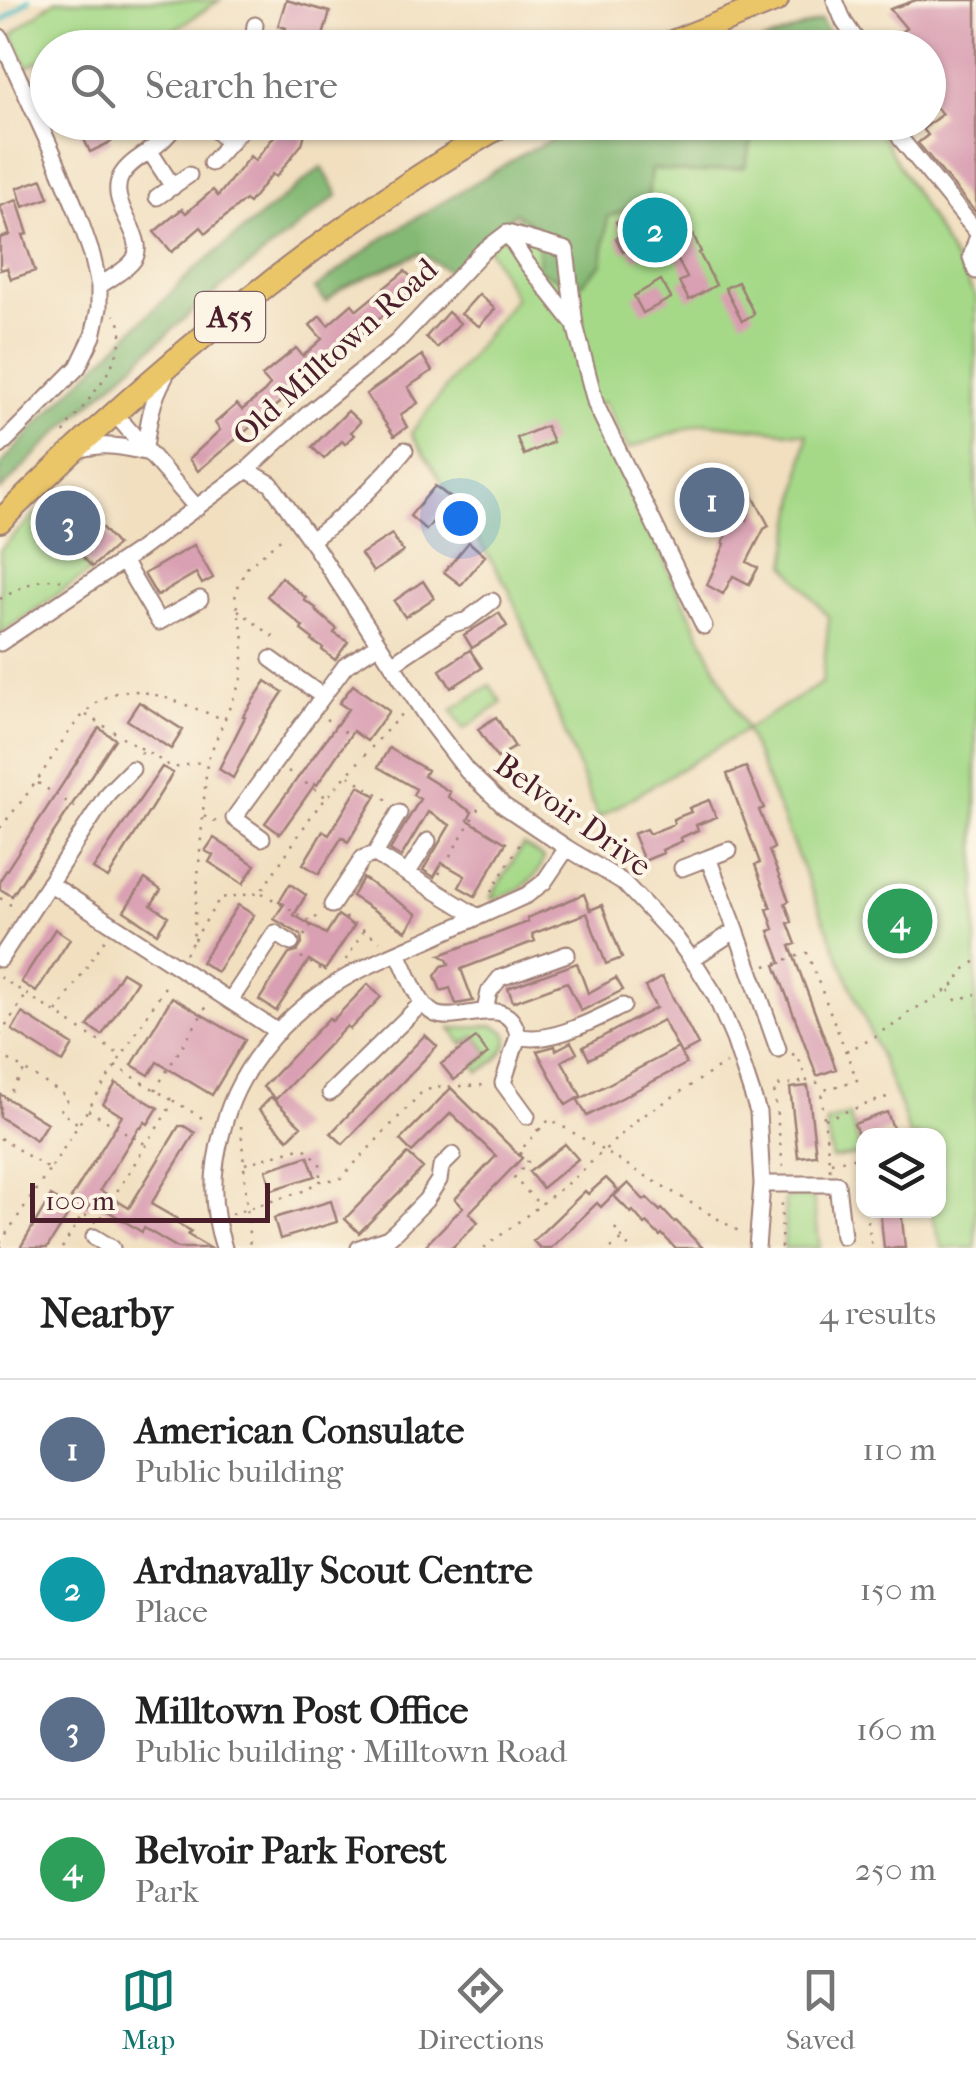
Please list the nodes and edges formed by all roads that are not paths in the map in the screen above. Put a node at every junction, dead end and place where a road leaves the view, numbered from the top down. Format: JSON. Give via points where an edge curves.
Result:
{"nodes":[{"id":1,"x":777,"y":0,"type":"edge"},
{"id":2,"x":834,"y":0,"type":"edge"},
{"id":3,"x":255,"y":25,"type":"dead end"},
{"id":4,"x":254,"y":30,"type":"edge"},
{"id":5,"x":702,"y":30,"type":"edge"},
{"id":6,"x":850,"y":30,"type":"edge"},
{"id":7,"x":1,"y":40,"type":"edge"},
{"id":8,"x":30,"y":103,"type":"edge"},
{"id":9,"x":47,"y":140,"type":"edge"},
{"id":10,"x":162,"y":140,"type":"edge"},
{"id":11,"x":227,"y":140,"type":"edge"},
{"id":12,"x":233,"y":140,"type":"edge"},
{"id":13,"x":479,"y":140,"type":"edge"},
{"id":14,"x":902,"y":140,"type":"edge"},
{"id":15,"x":230,"y":143,"type":"junction"},
{"id":16,"x":149,"y":150,"type":"junction"},
{"id":17,"x":212,"y":164,"type":"dead end"},
{"id":18,"x":189,"y":176,"type":"dead end"},
{"id":19,"x":173,"y":186,"type":"junction"},
{"id":20,"x":157,"y":198,"type":"dead end"},
{"id":21,"x":976,"y":231,"type":"edge"},
{"id":22,"x":507,"y":233,"type":"junction"},
{"id":23,"x":976,"y":241,"type":"edge"},
{"id":24,"x":976,"y":272,"type":"edge"},
{"id":25,"x":99,"y":286,"type":"junction"},
{"id":26,"x":575,"y":325,"type":"junction"},
{"id":27,"x":172,"y":365,"type":"junction"},
{"id":28,"x":115,"y":414,"type":"junction"},
{"id":29,"x":70,"y":443,"type":"junction"},
{"id":30,"x":0,"y":446,"type":"edge"},
{"id":31,"x":147,"y":450,"type":"junction"},
{"id":32,"x":405,"y":450,"type":"dead end"},
{"id":33,"x":247,"y":470,"type":"junction"},
{"id":34,"x":198,"y":508,"type":"junction"},
{"id":35,"x":0,"y":522,"type":"edge"},
{"id":36,"x":127,"y":537,"type":"dead end"},
{"id":37,"x":310,"y":540,"type":"junction"},
{"id":38,"x":139,"y":550,"type":"junction"},
{"id":39,"x":123,"y":561,"type":"junction"},
{"id":40,"x":200,"y":599,"type":"dead end"},
{"id":41,"x":492,"y":601,"type":"dead end"},
{"id":42,"x":704,"y":626,"type":"dead end"},
{"id":43,"x":0,"y":643,"type":"edge"},
{"id":44,"x":379,"y":644,"type":"junction"},
{"id":45,"x":271,"y":659,"type":"road end"},
{"id":46,"x":392,"y":664,"type":"junction"},
{"id":47,"x":318,"y":703,"type":"junction"},
{"id":48,"x":132,"y":770,"type":"road end"},
{"id":49,"x":399,"y":813,"type":"road end"},
{"id":50,"x":262,"y":838,"type":"dead end"},
{"id":51,"x":428,"y":841,"type":"dead end"},
{"id":52,"x":567,"y":848,"type":"junction"},
{"id":53,"x":729,"y":850,"type":"dead end"},
{"id":54,"x":374,"y":854,"type":"junction"},
{"id":55,"x":708,"y":858,"type":"junction"},
{"id":56,"x":682,"y":868,"type":"dead end"},
{"id":57,"x":407,"y":874,"type":"junction"},
{"id":58,"x":49,"y":884,"type":"junction"},
{"id":59,"x":332,"y":905,"type":"road end"},
{"id":60,"x":477,"y":917,"type":"junction"},
{"id":61,"x":736,"y":930,"type":"junction"},
{"id":62,"x":294,"y":947,"type":"road end"},
{"id":63,"x":398,"y":953,"type":"junction"},
{"id":64,"x":567,"y":954,"type":"dead end"},
{"id":65,"x":0,"y":958,"type":"edge"},
{"id":66,"x":692,"y":959,"type":"junction"},
{"id":67,"x":222,"y":996,"type":"junction"},
{"id":68,"x":422,"y":1002,"type":"junction"},
{"id":69,"x":622,"y":1006,"type":"dead end"},
{"id":70,"x":485,"y":1011,"type":"junction"},
{"id":71,"x":278,"y":1032,"type":"junction"},
{"id":72,"x":518,"y":1036,"type":"junction"},
{"id":73,"x":778,"y":1049,"type":"road end"},
{"id":74,"x":330,"y":1094,"type":"dead end"},
{"id":75,"x":527,"y":1116,"type":"dead end"},
{"id":76,"x":453,"y":1154,"type":"dead end"},
{"id":77,"x":762,"y":1184,"type":"junction"},
{"id":78,"x":844,"y":1236,"type":"dead end"},
{"id":79,"x":94,"y":1237,"type":"dead end"},
{"id":80,"x":757,"y":1245,"type":"edge"},
{"id":81,"x":112,"y":1248,"type":"edge"},
{"id":82,"x":224,"y":1248,"type":"edge"},
{"id":83,"x":359,"y":1248,"type":"edge"}],
"edges":[{"from":1,"to":5,"type":"highway"},
{"from":2,"to":6,"type":"street"},
{"from":3,"to":4,"type":"street"},
{"from":7,"to":8,"type":"street"},
{"from":9,"to":25,"type":"street"},
{"from":10,"to":16,"type":"street"},
{"from":11,"to":15,"type":"street"},
{"from":12,"to":15,"type":"street"},
{"from":13,"to":27,"type":"highway","number":"A55","via":[[289,268]]},
{"from":14,"to":21,"type":"street"},
{"from":15,"to":17,"type":"street"},
{"from":16,"to":19,"type":"street"},
{"from":16,"to":25,"type":"street","via":[[118,184],[136,239],[135,260]]},
{"from":18,"to":19,"type":"street"},
{"from":19,"to":20,"type":"street"},
{"from":22,"to":26,"type":"street"},
{"from":22,"to":26,"type":"street","via":[[566,250]]},
{"from":22,"to":33,"type":"street","name":"Old Milltown Road","via":[[398,342]]},
{"from":23,"to":24,"type":"street"},
{"from":25,"to":30,"type":"street","via":[[93,336],[78,367]]},
{"from":26,"to":42,"type":"street","via":[[596,406]]},
{"from":27,"to":28,"type":"highway","number":"A55"},
{"from":27,"to":31,"type":"street","via":[[151,410]]},
{"from":28,"to":29,"type":"highway","number":"A55"},
{"from":28,"to":31,"type":"street"},
{"from":29,"to":31,"type":"street"},
{"from":29,"to":35,"type":"highway","number":"A55"},
{"from":31,"to":34,"type":"street"},
{"from":32,"to":37,"type":"street","via":[[341,519]]},
{"from":33,"to":34,"type":"street","name":"Old Milltown Road"},
{"from":33,"to":37,"type":"street","name":"Belvoir Drive","via":[[271,484]]},
{"from":34,"to":38,"type":"street","name":"Old Milltown Road"},
{"from":36,"to":38,"type":"street"},
{"from":37,"to":44,"type":"street","name":"Belvoir Drive"},
{"from":38,"to":39,"type":"street","name":"Old Milltown Road"},
{"from":39,"to":40,"type":"street","via":[[158,622]]},
{"from":39,"to":43,"type":"street","name":"Old Milltown Road"},
{"from":41,"to":46,"type":"street"},
{"from":44,"to":46,"type":"street","name":"Belvoir Drive"},
{"from":44,"to":47,"type":"street","via":[[345,666]]},
{"from":45,"to":47,"type":"street"},
{"from":46,"to":52,"type":"street","name":"Belvoir Drive","via":[[467,771],[504,806]]},
{"from":47,"to":50,"type":"street","via":[[234,818]]},
{"from":48,"to":58,"type":"street","via":[[108,793]]},
{"from":49,"to":54,"type":"street"},
{"from":51,"to":57,"type":"street"},
{"from":52,"to":60,"type":"street","via":[[544,882]]},
{"from":52,"to":66,"type":"street","name":"Belvoir Drive","via":[[623,882]]},
{"from":53,"to":55,"type":"street"},
{"from":54,"to":57,"type":"street"},
{"from":54,"to":59,"type":"street","via":[[363,858]]},
{"from":55,"to":56,"type":"street"},
{"from":55,"to":61,"type":"street"},
{"from":57,"to":60,"type":"street"},
{"from":58,"to":65,"type":"street"},
{"from":58,"to":67,"type":"street"},
{"from":60,"to":63,"type":"street"},
{"from":61,"to":66,"type":"street"},
{"from":61,"to":73,"type":"street"},
{"from":62,"to":67,"type":"street","via":[[275,933]]},
{"from":63,"to":68,"type":"street"},
{"from":63,"to":71,"type":"street","via":[[340,981]]},
{"from":64,"to":70,"type":"street","via":[[500,978]]},
{"from":66,"to":77,"type":"street","name":"Belvoir Drive","via":[[740,1054],[758,1112]]},
{"from":67,"to":71,"type":"street"},
{"from":68,"to":70,"type":"street","via":[[434,1014]]},
{"from":68,"to":74,"type":"street"},
{"from":69,"to":72,"type":"street","via":[[581,1026],[531,1039]]},
{"from":70,"to":72,"type":"street","via":[[511,1020]]},
{"from":71,"to":82,"type":"street","via":[[246,1073],[222,1130],[212,1192]]},
{"from":72,"to":75,"type":"street","via":[[503,1084]]},
{"from":76,"to":83,"type":"street","via":[[426,1200],[396,1231]]},
{"from":77,"to":78,"type":"street","via":[[837,1184]]},
{"from":77,"to":80,"type":"street","name":"Belvoir Drive"},
{"from":79,"to":81,"type":"street"}]}
